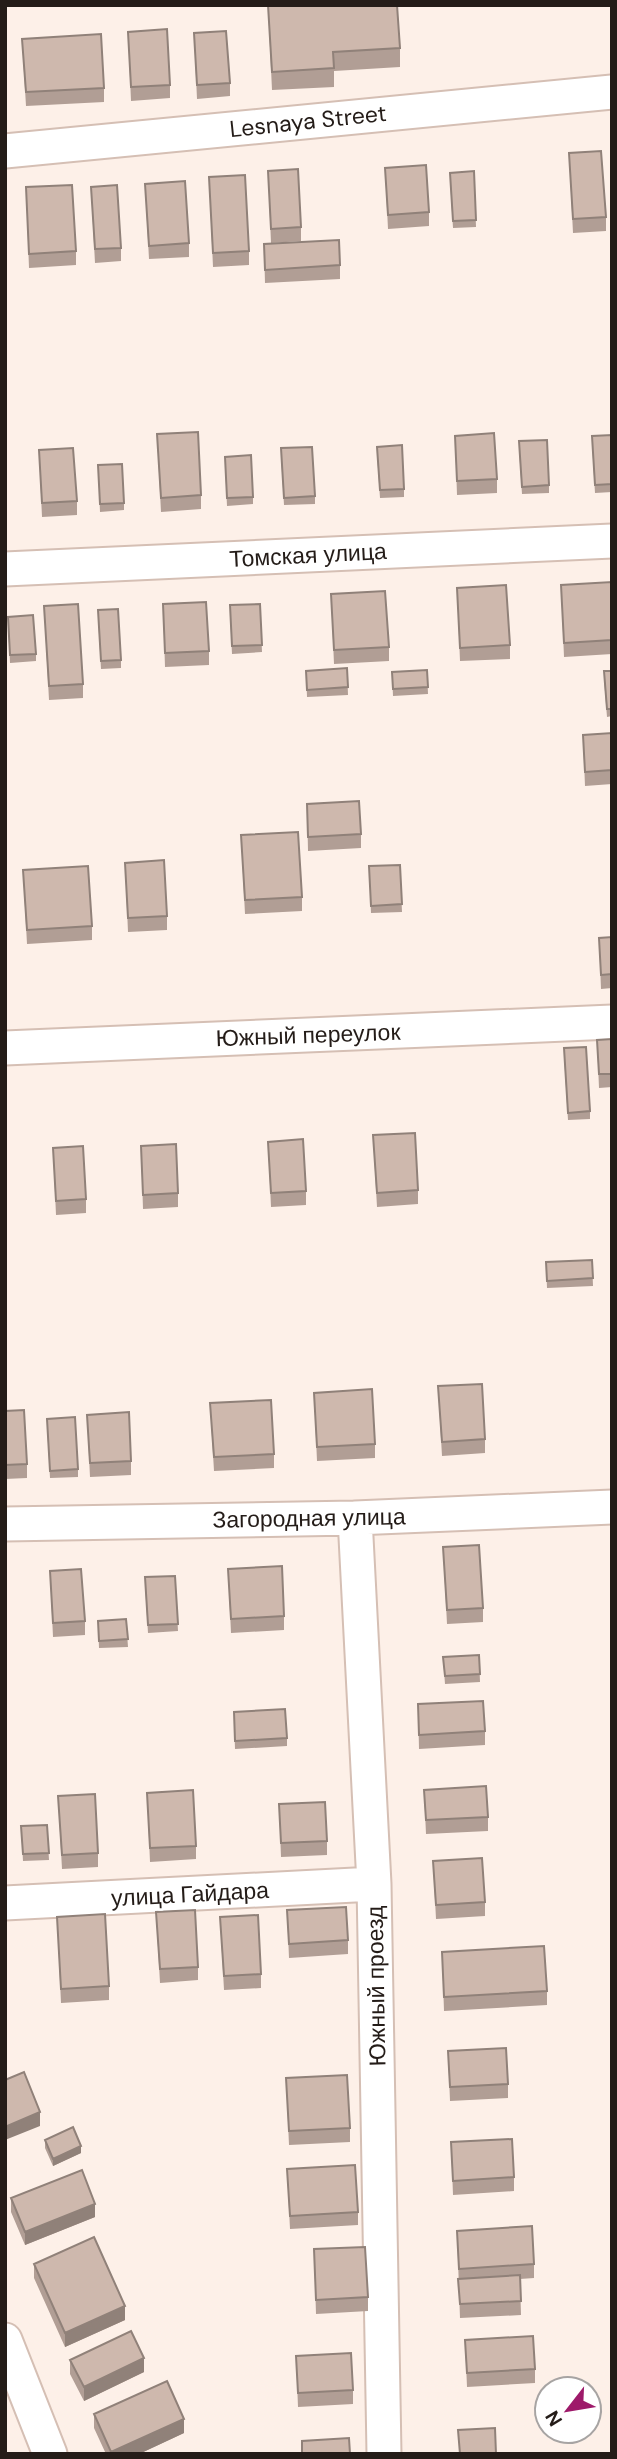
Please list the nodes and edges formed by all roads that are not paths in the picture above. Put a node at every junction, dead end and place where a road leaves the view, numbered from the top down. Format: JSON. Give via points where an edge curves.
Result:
{"nodes":[{"id":1,"x":612,"y":92,"type":"edge"},
{"id":2,"x":5,"y":151,"type":"edge"},
{"id":3,"x":612,"y":541,"type":"edge"},
{"id":4,"x":5,"y":569,"type":"edge"},
{"id":5,"x":612,"y":1022,"type":"edge"},
{"id":6,"x":5,"y":1048,"type":"edge"},
{"id":7,"x":612,"y":1507,"type":"edge"},
{"id":8,"x":355,"y":1518,"type":"junction"},
{"id":9,"x":5,"y":1524,"type":"edge"},
{"id":10,"x":374,"y":1884,"type":"junction"},
{"id":11,"x":5,"y":1903,"type":"edge"},
{"id":12,"x":5,"y":2340,"type":"edge"},
{"id":13,"x":50,"y":2454,"type":"edge"},
{"id":14,"x":384,"y":2454,"type":"edge"}],
"edges":[{"from":1,"to":2,"type":"street","name":"Lesnaya Street"},
{"from":3,"to":4,"type":"street","name":"Томская улица"},
{"from":5,"to":6,"type":"street","name":"Южный переулок"},
{"from":7,"to":8,"type":"street","name":"Загородная улица"},
{"from":8,"to":9,"type":"street","name":"Загородная улица"},
{"from":8,"to":10,"type":"street","name":"Южный проезд"},
{"from":10,"to":11,"type":"street","name":"улица Гайдара"},
{"from":10,"to":14,"type":"street","name":"Южный проезд"},
{"from":12,"to":13,"type":"street"}]}
